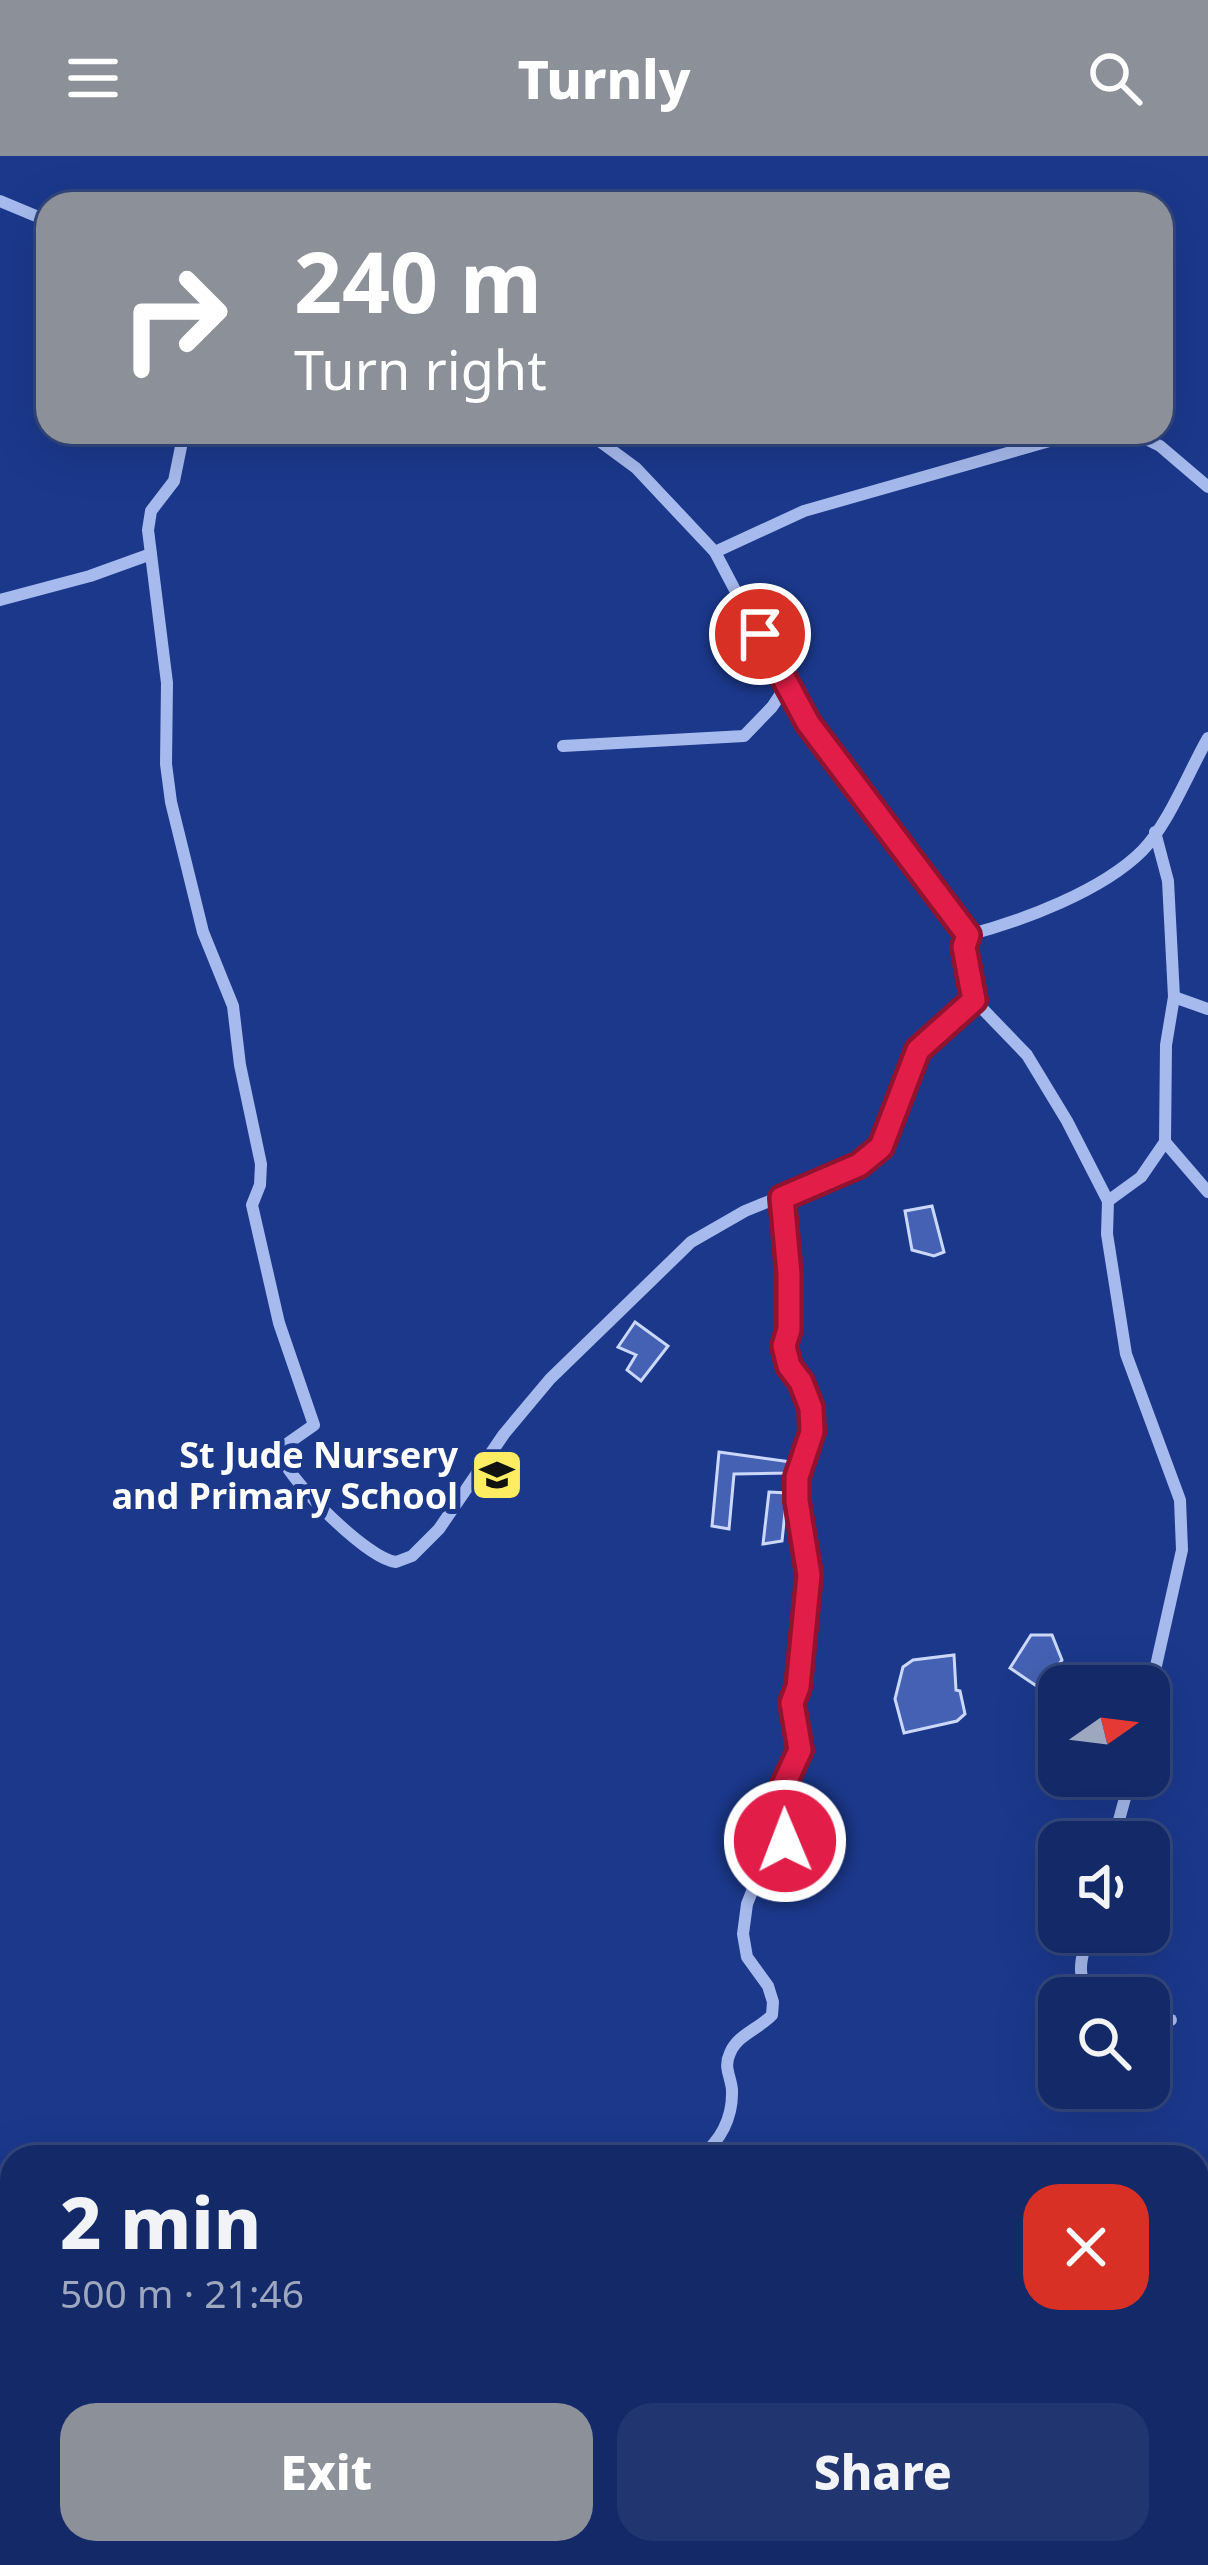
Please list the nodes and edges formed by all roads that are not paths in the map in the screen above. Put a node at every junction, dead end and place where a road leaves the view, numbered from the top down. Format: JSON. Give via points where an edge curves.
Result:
{"nodes":[{"id":1,"x":0,"y":201,"type":"edge"},
{"id":2,"x":36,"y":216,"type":"edge"},
{"id":3,"x":182,"y":444,"type":"edge"},
{"id":4,"x":603,"y":444,"type":"edge"},
{"id":5,"x":1039,"y":444,"type":"edge"},
{"id":6,"x":1156,"y":444,"type":"edge"},
{"id":7,"x":1208,"y":487,"type":"edge"},
{"id":8,"x":715,"y":552,"type":"junction"},
{"id":9,"x":151,"y":554,"type":"junction"},
{"id":10,"x":0,"y":600,"type":"edge"},
{"id":11,"x":786,"y":686,"type":"junction"},
{"id":12,"x":1208,"y":739,"type":"edge"},
{"id":13,"x":563,"y":746,"type":"dead end"},
{"id":14,"x":1155,"y":832,"type":"junction"},
{"id":15,"x":968,"y":935,"type":"junction"},
{"id":16,"x":1174,"y":997,"type":"junction"},
{"id":17,"x":974,"y":1000,"type":"junction"},
{"id":18,"x":1208,"y":1009,"type":"edge"},
{"id":19,"x":1165,"y":1142,"type":"junction"},
{"id":20,"x":1208,"y":1192,"type":"edge"},
{"id":21,"x":782,"y":1198,"type":"junction"},
{"id":22,"x":1108,"y":1201,"type":"junction"},
{"id":23,"x":1156,"y":1665,"type":"edge"},
{"id":24,"x":714,"y":2145,"type":"edge"}],
"edges":[{"from":1,"to":2,"type":"street"},
{"from":3,"to":9,"type":"street","via":[[174,482],[150,514]]},
{"from":4,"to":8,"type":"street"},
{"from":5,"to":8,"type":"street","via":[[804,511]]},
{"from":6,"to":7,"type":"street"},
{"from":8,"to":11,"type":"street"},
{"from":9,"to":10,"type":"street"},
{"from":9,"to":21,"type":"street","via":[[171,802],[203,932],[233,1006],[261,1164],[252,1204],[279,1323],[314,1425],[284,1446],[282,1458],[339,1523],[385,1561],[412,1556],[550,1379],[628,1300],[704,1233]]},
{"from":11,"to":13,"type":"street","via":[[743,736]]},
{"from":11,"to":15,"type":"street"},
{"from":12,"to":14,"type":"street"},
{"from":14,"to":15,"type":"street","via":[[1124,867],[1008,925]]},
{"from":14,"to":16,"type":"street","via":[[1168,881]]},
{"from":15,"to":17,"type":"street"},
{"from":16,"to":18,"type":"street"},
{"from":16,"to":19,"type":"street"},
{"from":17,"to":21,"type":"street","via":[[918,1050],[881,1147]]},
{"from":17,"to":22,"type":"street","via":[[1027,1055]]},
{"from":19,"to":20,"type":"street"},
{"from":19,"to":22,"type":"street","via":[[1141,1177]]},
{"from":21,"to":24,"type":"street","via":[[784,1346],[811,1408],[812,1432],[797,1477],[809,1575],[792,1703],[800,1750],[780,1793],[781,1867],[746,1904],[747,1957],[768,1985],[772,2015],[730,2050],[728,2119]]},
{"from":22,"to":23,"type":"street","via":[[1126,1354],[1180,1500],[1182,1550]]}]}
